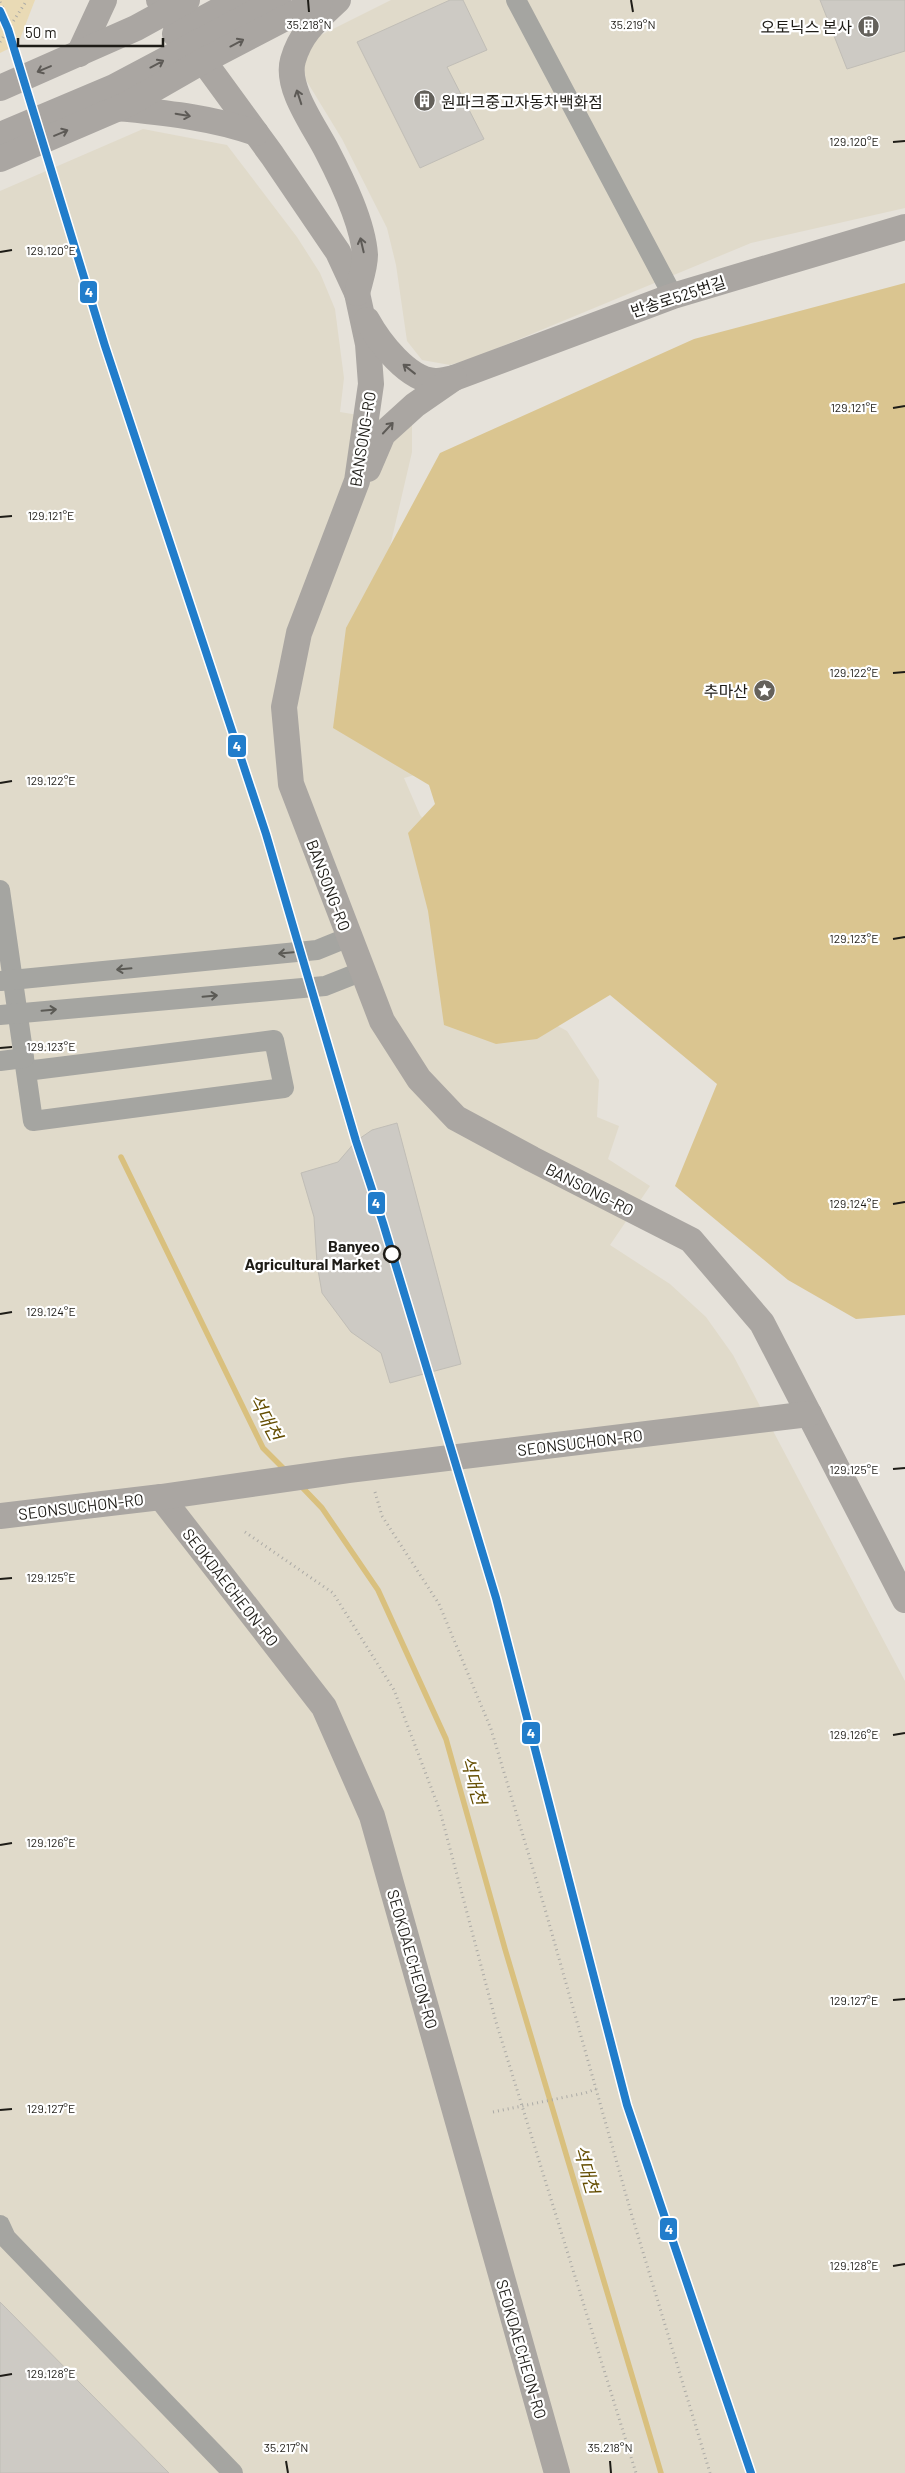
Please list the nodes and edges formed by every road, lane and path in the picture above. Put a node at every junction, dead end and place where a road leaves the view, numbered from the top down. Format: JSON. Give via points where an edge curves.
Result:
{"nodes":[{"id":1,"x":27,"y":0,"type":"edge"},
{"id":2,"x":104,"y":0,"type":"edge"},
{"id":3,"x":238,"y":0,"type":"edge"},
{"id":4,"x":278,"y":0,"type":"edge"},
{"id":5,"x":320,"y":0,"type":"edge"},
{"id":6,"x":338,"y":0,"type":"edge"},
{"id":7,"x":516,"y":0,"type":"edge"},
{"id":8,"x":0,"y":2,"type":"edge"},
{"id":9,"x":171,"y":4,"type":"edge"},
{"id":10,"x":11,"y":25,"type":"junction"},
{"id":11,"x":0,"y":42,"type":"edge"},
{"id":12,"x":79,"y":54,"type":"junction"},
{"id":13,"x":203,"y":61,"type":"junction"},
{"id":14,"x":0,"y":88,"type":"edge"},
{"id":15,"x":116,"y":98,"type":"junction"},
{"id":16,"x":0,"y":116,"type":"edge"},
{"id":17,"x":256,"y":133,"type":"junction"},
{"id":18,"x":0,"y":135,"type":"edge"},
{"id":19,"x":0,"y":159,"type":"edge"},
{"id":20,"x":905,"y":227,"type":"edge"},
{"id":21,"x":674,"y":296,"type":"junction"},
{"id":22,"x":359,"y":301,"type":"junction"},
{"id":23,"x":454,"y":378,"type":"junction"},
{"id":24,"x":350,"y":502,"type":"junction"},
{"id":25,"x":0,"y":890,"type":"edge"},
{"id":26,"x":350,"y":937,"type":"junction"},
{"id":27,"x":363,"y":971,"type":"junction"},
{"id":28,"x":6,"y":980,"type":"edge"},
{"id":29,"x":9,"y":1014,"type":"edge"},
{"id":30,"x":0,"y":1061,"type":"edge"},
{"id":31,"x":25,"y":1065,"type":"junction"},
{"id":32,"x":809,"y":1414,"type":"junction"},
{"id":33,"x":374,"y":1492,"type":"dead end"},
{"id":34,"x":161,"y":1497,"type":"junction"},
{"id":35,"x":0,"y":1516,"type":"edge"},
{"id":36,"x":245,"y":1532,"type":"dead end"},
{"id":37,"x":905,"y":1600,"type":"edge"},
{"id":38,"x":596,"y":2089,"type":"junction"},
{"id":39,"x":493,"y":2112,"type":"dead end"},
{"id":40,"x":0,"y":2225,"type":"edge"},
{"id":41,"x":233,"y":2473,"type":"edge"},
{"id":42,"x":557,"y":2473,"type":"edge"},
{"id":43,"x":636,"y":2473,"type":"edge"},
{"id":44,"x":710,"y":2473,"type":"edge"}],
"edges":[{"from":1,"to":10,"type":"path"},
{"from":2,"to":12,"type":"main road"},
{"from":3,"to":16,"type":"main road","via":[[105,72]]},
{"from":15,"to":4,"type":"main road","one_way":true},
{"from":13,"to":5,"type":"main road","one_way":true},
{"from":22,"to":6,"type":"main road","one_way":true,"via":[[365,256],[353,207],[327,150],[302,108],[292,61],[306,29]]},
{"from":7,"to":21,"type":"street"},
{"from":8,"to":10,"type":"path"},
{"from":9,"to":12,"type":"main road"},
{"from":9,"to":13,"type":"main road","name":"BANSONG-RO"},
{"from":10,"to":11,"type":"path"},
{"from":12,"to":14,"type":"main road","one_way":true},
{"from":13,"to":15,"type":"main road"},
{"from":13,"to":17,"type":"main road","name":"BANSONG-RO"},
{"from":15,"to":17,"type":"main road","one_way":true},
{"from":15,"to":18,"type":"main road"},
{"from":19,"to":15,"type":"main road","one_way":true},
{"from":17,"to":22,"type":"main road","name":"BANSONG-RO","via":[[338,252]]},
{"from":20,"to":21,"type":"main road","name":"반송로525번길"},
{"from":21,"to":23,"type":"main road","name":"반송로525번길"},
{"from":23,"to":22,"type":"main road","one_way":true,"via":[[434,381],[413,373],[383,345]]},
{"from":22,"to":24,"type":"main road","name":"BANSONG-RO","via":[[368,344],[370,384],[357,481]]},
{"from":24,"to":23,"type":"main road","one_way":true,"via":[[383,434],[415,405]]},
{"from":24,"to":26,"type":"main road","name":"BANSONG-RO","via":[[299,633],[284,707],[291,784]]},
{"from":25,"to":28,"type":"street"},
{"from":26,"to":27,"type":"main road","name":"BANSONG-RO"},
{"from":26,"to":28,"type":"street","one_way":true,"via":[[317,950]]},
{"from":29,"to":27,"type":"street","one_way":true,"via":[[325,986]]},
{"from":27,"to":32,"type":"main road","name":"BANSONG-RO","via":[[382,1021],[419,1079],[456,1118],[692,1240],[762,1323]]},
{"from":28,"to":29,"type":"street"},
{"from":29,"to":31,"type":"street"},
{"from":30,"to":31,"type":"street"},
{"from":31,"to":31,"type":"street","via":[[274,1040],[284,1088],[33,1120]]},
{"from":32,"to":34,"type":"main road","name":"SEONSUCHON-RO","via":[[350,1470]]},
{"from":32,"to":37,"type":"main road","name":"BANSONG-RO"},
{"from":33,"to":38,"type":"path","via":[[382,1516],[438,1604],[491,1729]]},
{"from":34,"to":35,"type":"main road","name":"SEONSUCHON-RO"},
{"from":34,"to":42,"type":"main road","name":"SEOKDAECHEON-RO","via":[[324,1707],[372,1816]]},
{"from":36,"to":43,"type":"path","via":[[333,1593],[394,1690],[440,1811],[496,2022]]},
{"from":38,"to":39,"type":"path"},
{"from":38,"to":44,"type":"path"},
{"from":40,"to":41,"type":"street","via":[[6,2238]]}]}
